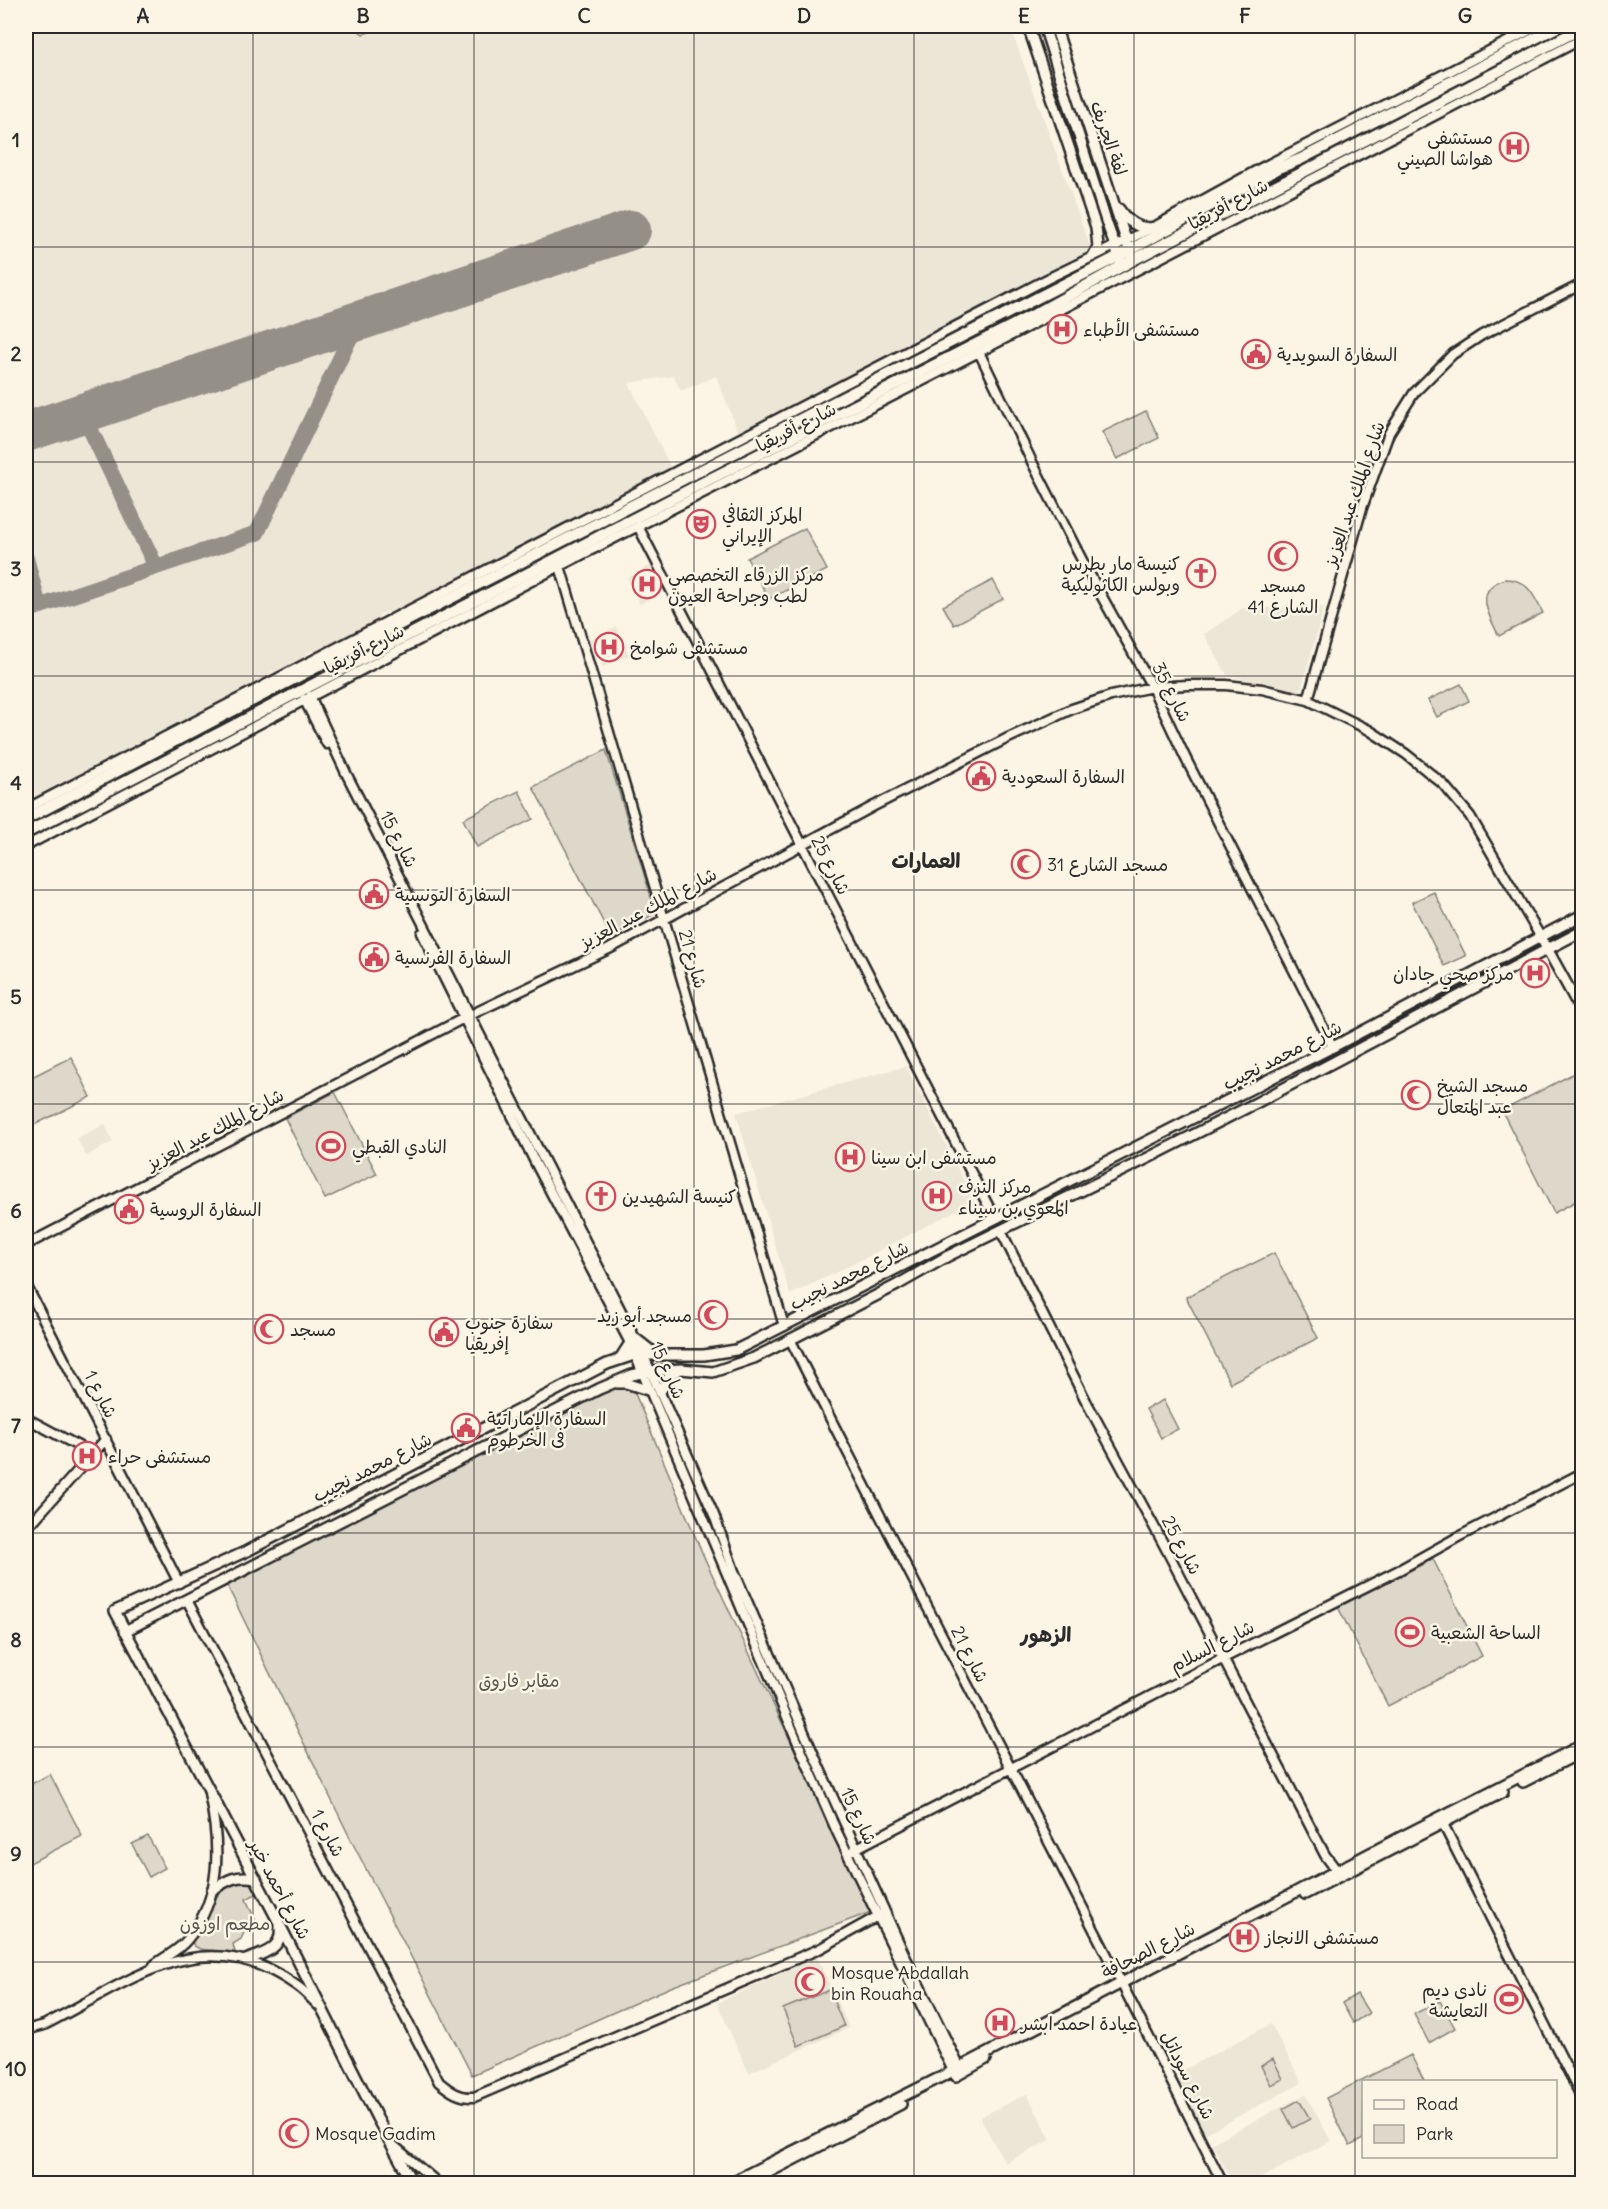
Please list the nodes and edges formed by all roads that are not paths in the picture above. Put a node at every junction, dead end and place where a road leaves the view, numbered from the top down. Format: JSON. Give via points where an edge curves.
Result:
{"nodes":[{"id":1,"x":1028,"y":26,"type":"edge"},
{"id":2,"x":1044,"y":26,"type":"edge"},
{"id":3,"x":1055,"y":26,"type":"edge"},
{"id":4,"x":1538,"y":26,"type":"edge"},
{"id":5,"x":1559,"y":26,"type":"edge"},
{"id":6,"x":1582,"y":28,"type":"edge"},
{"id":7,"x":1582,"y":39,"type":"edge"},
{"id":8,"x":1495,"y":48,"type":"junction"},
{"id":9,"x":1494,"y":60,"type":"junction"},
{"id":10,"x":1395,"y":110,"type":"junction"},
{"id":11,"x":1401,"y":121,"type":"junction"},
{"id":12,"x":1263,"y":167,"type":"junction"},
{"id":13,"x":1279,"y":168,"type":"junction"},
{"id":14,"x":1284,"y":181,"type":"junction"},
{"id":15,"x":1279,"y":195,"type":"junction"},
{"id":16,"x":1113,"y":200,"type":"junction"},
{"id":17,"x":1154,"y":227,"type":"junction"},
{"id":18,"x":1124,"y":253,"type":"junction"},
{"id":19,"x":1093,"y":256,"type":"junction"},
{"id":20,"x":1582,"y":284,"type":"edge"},
{"id":21,"x":979,"y":352,"type":"junction"},
{"id":22,"x":891,"y":361,"type":"junction"},
{"id":23,"x":884,"y":377,"type":"junction"},
{"id":24,"x":864,"y":400,"type":"junction"},
{"id":25,"x":853,"y":416,"type":"junction"},
{"id":26,"x":638,"y":526,"type":"junction"},
{"id":27,"x":560,"y":566,"type":"junction"},
{"id":28,"x":475,"y":605,"type":"junction"},
{"id":29,"x":303,"y":674,"type":"junction"},
{"id":30,"x":282,"y":685,"type":"junction"},
{"id":31,"x":1152,"y":687,"type":"junction"},
{"id":32,"x":308,"y":693,"type":"junction"},
{"id":33,"x":288,"y":696,"type":"junction"},
{"id":34,"x":1308,"y":700,"type":"junction"},
{"id":35,"x":26,"y":808,"type":"edge"},
{"id":36,"x":26,"y":819,"type":"edge"},
{"id":37,"x":26,"y":834,"type":"edge"},
{"id":38,"x":802,"y":844,"type":"junction"},
{"id":39,"x":26,"y":846,"type":"edge"},
{"id":40,"x":1582,"y":915,"type":"edge"},
{"id":41,"x":664,"y":919,"type":"junction"},
{"id":42,"x":1582,"y":932,"type":"edge"},
{"id":43,"x":1540,"y":936,"type":"junction"},
{"id":44,"x":1549,"y":950,"type":"junction"},
{"id":45,"x":1582,"y":1012,"type":"edge"},
{"id":46,"x":467,"y":1017,"type":"junction"},
{"id":47,"x":1333,"y":1047,"type":"junction"},
{"id":48,"x":995,"y":1219,"type":"junction"},
{"id":49,"x":1001,"y":1231,"type":"junction"},
{"id":50,"x":26,"y":1245,"type":"edge"},
{"id":51,"x":26,"y":1285,"type":"edge"},
{"id":52,"x":784,"y":1326,"type":"junction"},
{"id":53,"x":790,"y":1339,"type":"junction"},
{"id":54,"x":633,"y":1341,"type":"junction"},
{"id":55,"x":639,"y":1354,"type":"junction"},
{"id":56,"x":671,"y":1355,"type":"junction"},
{"id":57,"x":614,"y":1362,"type":"junction"},
{"id":58,"x":681,"y":1369,"type":"junction"},
{"id":59,"x":646,"y":1372,"type":"junction"},
{"id":60,"x":615,"y":1382,"type":"junction"},
{"id":61,"x":648,"y":1390,"type":"junction"},
{"id":62,"x":660,"y":1392,"type":"junction"},
{"id":63,"x":26,"y":1418,"type":"edge"},
{"id":64,"x":106,"y":1439,"type":"junction"},
{"id":65,"x":93,"y":1454,"type":"junction"},
{"id":66,"x":1582,"y":1473,"type":"edge"},
{"id":67,"x":393,"y":1475,"type":"junction"},
{"id":68,"x":403,"y":1488,"type":"junction"},
{"id":69,"x":364,"y":1490,"type":"junction"},
{"id":70,"x":371,"y":1505,"type":"junction"},
{"id":71,"x":26,"y":1529,"type":"edge"},
{"id":72,"x":179,"y":1582,"type":"junction"},
{"id":73,"x":187,"y":1600,"type":"junction"},
{"id":74,"x":115,"y":1611,"type":"joint"},
{"id":75,"x":125,"y":1631,"type":"junction"},
{"id":76,"x":1222,"y":1659,"type":"junction"},
{"id":77,"x":1582,"y":1745,"type":"edge"},
{"id":78,"x":1582,"y":1751,"type":"edge"},
{"id":79,"x":1011,"y":1769,"type":"junction"},
{"id":80,"x":207,"y":1786,"type":"junction"},
{"id":81,"x":1442,"y":1820,"type":"junction"},
{"id":82,"x":856,"y":1848,"type":"junction"},
{"id":83,"x":847,"y":1854,"type":"junction"},
{"id":84,"x":1337,"y":1870,"type":"junction"},
{"id":85,"x":255,"y":1878,"type":"junction"},
{"id":86,"x":212,"y":1890,"type":"junction"},
{"id":87,"x":869,"y":1900,"type":"junction"},
{"id":88,"x":881,"y":1915,"type":"junction"},
{"id":89,"x":277,"y":1919,"type":"junction"},
{"id":90,"x":866,"y":1924,"type":"junction"},
{"id":91,"x":187,"y":1941,"type":"junction"},
{"id":92,"x":197,"y":1956,"type":"junction"},
{"id":93,"x":246,"y":1960,"type":"junction"},
{"id":94,"x":151,"y":1969,"type":"junction"},
{"id":95,"x":1124,"y":1985,"type":"junction"},
{"id":96,"x":325,"y":2013,"type":"junction"},
{"id":97,"x":44,"y":2025,"type":"junction"},
{"id":98,"x":26,"y":2031,"type":"edge"},
{"id":99,"x":26,"y":2037,"type":"edge"},
{"id":100,"x":958,"y":2072,"type":"junction"},
{"id":101,"x":1582,"y":2098,"type":"edge"},
{"id":102,"x":390,"y":2143,"type":"junction"},
{"id":103,"x":412,"y":2184,"type":"edge"},
{"id":104,"x":439,"y":2184,"type":"edge"},
{"id":105,"x":728,"y":2184,"type":"edge"},
{"id":106,"x":746,"y":2184,"type":"edge"},
{"id":107,"x":1223,"y":2184,"type":"edge"}],
"edges":[{"from":1,"to":19,"type":"main road","via":[[1096,227],[1098,247]]},
{"from":2,"to":18,"type":"main road"},
{"from":3,"to":16,"type":"main road","name":"لفة الجريف"},
{"from":4,"to":8,"type":"street","name":"شارع أفريقيا"},
{"from":5,"to":9,"type":"highway","name":"شارع أفريقيا"},
{"from":6,"to":11,"type":"highway","name":"شارع أفريقيا"},
{"from":7,"to":15,"type":"street","name":"شارع أفريقيا"},
{"from":8,"to":9,"type":"highway"},
{"from":8,"to":12,"type":"street","name":"شارع أفريقيا"},
{"from":9,"to":10,"type":"highway","name":"شارع أفريقيا"},
{"from":10,"to":11,"type":"highway"},
{"from":10,"to":13,"type":"highway","name":"شارع أفريقيا"},
{"from":11,"to":14,"type":"highway","name":"شارع أفريقيا"},
{"from":12,"to":13,"type":"highway"},
{"from":12,"to":17,"type":"street","name":"شارع أفريقيا"},
{"from":13,"to":18,"type":"highway","name":"شارع أفريقيا"},
{"from":14,"to":15,"type":"highway"},
{"from":14,"to":18,"type":"highway","name":"شارع أفريقيا"},
{"from":15,"to":21,"type":"street","name":"شارع أفريقيا"},
{"from":16,"to":17,"type":"main road","via":[[1133,223]]},
{"from":16,"to":18,"type":"main road","name":"لفة الجريف"},
{"from":17,"to":18,"type":"street","name":"شارع أفريقيا"},
{"from":18,"to":19,"type":"street","name":"شارع أفريقيا"},
{"from":18,"to":23,"type":"highway","name":"شارع أفريقيا"},
{"from":18,"to":24,"type":"highway","name":"شارع أفريقيا","via":[[1035,314]]},
{"from":19,"to":22,"type":"street","name":"شارع أفريقيا"},
{"from":20,"to":34,"type":"street","name":"شارع الملك عبد العزيز","via":[[1482,335],[1453,354],[1414,393],[1389,433],[1362,508]]},
{"from":21,"to":25,"type":"street","name":"شارع أفريقيا"},
{"from":21,"to":31,"type":"street","name":"شارع 35","via":[[1085,566]]},
{"from":22,"to":23,"type":"highway"},
{"from":22,"to":35,"type":"street","name":"شارع أفريقيا"},
{"from":23,"to":29,"type":"highway","name":"شارع أفريقيا"},
{"from":24,"to":25,"type":"highway"},
{"from":24,"to":28,"type":"highway","name":"شارع أفريقيا"},
{"from":25,"to":26,"type":"street","name":"شارع أفريقيا"},
{"from":26,"to":27,"type":"street","name":"شارع أفريقيا"},
{"from":26,"to":38,"type":"street","name":"شارع 25"},
{"from":27,"to":28,"type":"street","name":"شارع أفريقيا"},
{"from":27,"to":41,"type":"street","name":"شارع 21"},
{"from":28,"to":32,"type":"highway","name":"شارع أفريقيا"},
{"from":29,"to":30,"type":"highway","name":"شارع أفريقيا"},
{"from":29,"to":32,"type":"highway"},
{"from":30,"to":33,"type":"highway","via":[[290,689]]},
{"from":30,"to":36,"type":"highway","name":"شارع أفريقيا"},
{"from":31,"to":34,"type":"street","name":"شارع الملك عبد العزيز","via":[[1226,685]]},
{"from":31,"to":38,"type":"street","name":"شارع الملك عبد العزيز","via":[[1111,696],[1006,739]]},
{"from":31,"to":47,"type":"street","name":"شارع 35"},
{"from":32,"to":33,"type":"highway","name":"شارع أفريقيا"},
{"from":32,"to":39,"type":"street","name":"شارع أفريقيا","via":[[283,712]]},
{"from":32,"to":46,"type":"street","name":"شارع 15"},
{"from":33,"to":37,"type":"highway","name":"شارع أفريقيا"},
{"from":34,"to":43,"type":"street","name":"شارع الملك عبد العزيز","via":[[1369,730],[1443,784],[1470,816]]},
{"from":38,"to":41,"type":"street","name":"شارع الملك عبد العزيز"},
{"from":38,"to":48,"type":"street","name":"شارع 25"},
{"from":40,"to":43,"type":"main road","name":"شارع محمد نجيب"},
{"from":41,"to":46,"type":"street","name":"شارع الملك عبد العزيز"},
{"from":41,"to":52,"type":"street","name":"شارع 21"},
{"from":42,"to":44,"type":"main road","name":"شارع محمد نجيب"},
{"from":43,"to":44,"type":"main road"},
{"from":43,"to":47,"type":"main road","name":"شارع محمد نجيب"},
{"from":44,"to":45,"type":"main road"},
{"from":44,"to":49,"type":"main road","name":"شارع محمد نجيب"},
{"from":46,"to":50,"type":"street","name":"شارع الملك عبد العزيز"},
{"from":46,"to":54,"type":"street","name":"شارع 15"},
{"from":47,"to":48,"type":"main road","name":"شارع محمد نجيب"},
{"from":48,"to":52,"type":"main road","name":"شارع محمد نجيب"},
{"from":49,"to":53,"type":"main road","name":"شارع محمد نجيب"},
{"from":49,"to":76,"type":"street","name":"شارع 25"},
{"from":51,"to":64,"type":"street","name":"شارع 1"},
{"from":52,"to":56,"type":"main road","name":"شارع محمد نجيب","via":[[736,1350]]},
{"from":53,"to":58,"type":"main road","name":"شارع محمد نجيب","via":[[726,1369]]},
{"from":53,"to":79,"type":"street","name":"شارع 21"},
{"from":54,"to":55,"type":"street","name":"شارع 15"},
{"from":54,"to":56,"type":"main road"},
{"from":54,"to":57,"type":"main road"},
{"from":55,"to":56,"type":"main road","name":"شارع محمد نجيب"},
{"from":55,"to":57,"type":"main road","name":"شارع محمد نجيب"},
{"from":55,"to":59,"type":"street","name":"شارع 15"},
{"from":57,"to":67,"type":"main road","name":"شارع محمد نجيب"},
{"from":58,"to":59,"type":"main road","name":"شارع محمد نجيب"},
{"from":58,"to":62,"type":"main road","via":[[671,1374]]},
{"from":59,"to":60,"type":"main road","name":"شارع محمد نجيب"},
{"from":59,"to":61,"type":"street","name":"شارع 15"},
{"from":59,"to":62,"type":"street","name":"شارع 15"},
{"from":60,"to":61,"type":"main road"},
{"from":60,"to":68,"type":"main road","name":"شارع محمد نجيب"},
{"from":61,"to":83,"type":"street","name":"شارع 15"},
{"from":62,"to":82,"type":"street","name":"شارع 15"},
{"from":63,"to":65,"type":"street"},
{"from":64,"to":65,"type":"street"},
{"from":64,"to":72,"type":"street","name":"شارع 1"},
{"from":65,"to":71,"type":"street"},
{"from":66,"to":76,"type":"street","name":"شارع السلام"},
{"from":67,"to":68,"type":"main road","via":[[391,1490]]},
{"from":67,"to":69,"type":"main road","name":"شارع محمد نجيب"},
{"from":68,"to":70,"type":"main road","name":"شارع محمد نجيب"},
{"from":69,"to":70,"type":"main road","via":[[375,1496]]},
{"from":69,"to":72,"type":"main road","name":"شارع محمد نجيب"},
{"from":70,"to":73,"type":"main road","name":"شارع محمد نجيب"},
{"from":72,"to":74,"type":"main road","name":"شارع محمد نجيب"},
{"from":73,"to":75,"type":"main road","name":"شارع محمد نجيب"},
{"from":73,"to":90,"type":"street","name":"شارع 1","via":[[439,2082],[456,2095],[474,2097],[819,1949]]},
{"from":74,"to":75,"type":"main road","name":"شارع أحمد خير"},
{"from":75,"to":80,"type":"main road","name":"شارع أحمد خير"},
{"from":76,"to":79,"type":"street","name":"شارع السلام"},
{"from":76,"to":84,"type":"street","name":"شارع 25","via":[[1325,1856]]},
{"from":77,"to":81,"type":"main road","name":"شارع الصحافة"},
{"from":78,"to":81,"type":"main road","name":"شارع الصحافة"},
{"from":79,"to":82,"type":"street","name":"شارع السلام"},
{"from":79,"to":95,"type":"street","name":"شارع 21"},
{"from":80,"to":85,"type":"main road","name":"شارع أحمد خير"},
{"from":80,"to":86,"type":"street","via":[[217,1841]]},
{"from":81,"to":84,"type":"main road","name":"شارع الصحافة"},
{"from":81,"to":95,"type":"main road","name":"شارع الصحافة"},
{"from":81,"to":101,"type":"street"},
{"from":82,"to":83,"type":"street","name":"شارع السلام"},
{"from":82,"to":88,"type":"street","name":"شارع 15"},
{"from":83,"to":87,"type":"street","name":"شارع 15"},
{"from":84,"to":95,"type":"main road","name":"شارع الصحافة"},
{"from":85,"to":86,"type":"main road","via":[[233,1878]]},
{"from":85,"to":89,"type":"main road","name":"شارع أحمد خير"},
{"from":86,"to":91,"type":"street"},
{"from":87,"to":88,"type":"street","name":"شارع 15"},
{"from":87,"to":90,"type":"street"},
{"from":88,"to":90,"type":"street"},
{"from":88,"to":100,"type":"street","name":"شارع 15"},
{"from":89,"to":93,"type":"main road","via":[[281,1935],[277,1943],[267,1952]]},
{"from":89,"to":96,"type":"main road","name":"شارع أحمد خير"},
{"from":91,"to":92,"type":"street","via":[[188,1948]]},
{"from":91,"to":94,"type":"street"},
{"from":92,"to":93,"type":"street"},
{"from":92,"to":94,"type":"street"},
{"from":93,"to":96,"type":"street","via":[[298,1986]]},
{"from":94,"to":97,"type":"street"},
{"from":95,"to":100,"type":"main road","name":"شارع الصحافة"},
{"from":95,"to":107,"type":"street","name":"شارع سوداتل"},
{"from":96,"to":102,"type":"main road","name":"شارع أحمد خير"},
{"from":97,"to":98,"type":"street"},
{"from":97,"to":99,"type":"street"},
{"from":100,"to":105,"type":"main road","name":"شارع الصحافة"},
{"from":100,"to":106,"type":"main road","name":"شارع الصحافة"},
{"from":102,"to":103,"type":"main road","name":"شارع أحمد خير"},
{"from":102,"to":104,"type":"street"}]}
